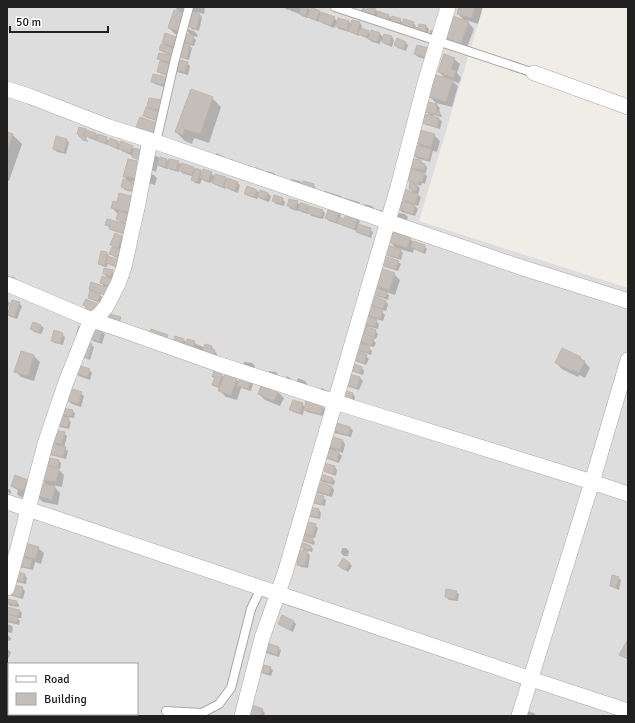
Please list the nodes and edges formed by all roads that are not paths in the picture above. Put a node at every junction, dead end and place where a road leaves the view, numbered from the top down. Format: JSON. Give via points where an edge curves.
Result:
{"nodes":[{"id":1,"x":189,"y":7,"type":"edge"},
{"id":2,"x":335,"y":7,"type":"edge"},
{"id":3,"x":448,"y":7,"type":"edge"},
{"id":4,"x":437,"y":41,"type":"junction"},
{"id":5,"x":534,"y":73,"type":"joint"},
{"id":6,"x":7,"y":89,"type":"edge"},
{"id":7,"x":628,"y":107,"type":"edge"},
{"id":8,"x":153,"y":141,"type":"junction"},
{"id":9,"x":388,"y":221,"type":"junction"},
{"id":10,"x":7,"y":284,"type":"edge"},
{"id":11,"x":628,"y":301,"type":"edge"},
{"id":12,"x":92,"y":320,"type":"junction"},
{"id":13,"x":628,"y":360,"type":"edge"},
{"id":14,"x":335,"y":402,"type":"junction"},
{"id":15,"x":592,"y":482,"type":"junction"},
{"id":16,"x":628,"y":494,"type":"edge"},
{"id":17,"x":7,"y":502,"type":"edge"},
{"id":18,"x":28,"y":509,"type":"junction"},
{"id":19,"x":7,"y":588,"type":"edge"},
{"id":20,"x":261,"y":588,"type":"junction"},
{"id":21,"x":278,"y":593,"type":"junction"},
{"id":22,"x":531,"y":679,"type":"junction"},
{"id":23,"x":166,"y":711,"type":"dead end"},
{"id":24,"x":628,"y":711,"type":"edge"},
{"id":25,"x":242,"y":716,"type":"edge"},
{"id":26,"x":519,"y":716,"type":"edge"}],
"edges":[{"from":1,"to":8,"type":"lane"},
{"from":2,"to":4,"type":"lane"},
{"from":3,"to":4,"type":"street"},
{"from":4,"to":5,"type":"lane"},
{"from":4,"to":9,"type":"street"},
{"from":5,"to":7,"type":"street"},
{"from":6,"to":8,"type":"street","via":[[102,125]]},
{"from":8,"to":9,"type":"street"},
{"from":8,"to":12,"type":"street","via":[[124,267],[106,307]]},
{"from":9,"to":11,"type":"street"},
{"from":9,"to":14,"type":"street"},
{"from":10,"to":12,"type":"street"},
{"from":12,"to":14,"type":"street"},
{"from":12,"to":18,"type":"street","via":[[66,382],[46,441]]},
{"from":13,"to":15,"type":"street"},
{"from":14,"to":15,"type":"street"},
{"from":14,"to":21,"type":"street"},
{"from":15,"to":16,"type":"street"},
{"from":15,"to":22,"type":"street"},
{"from":17,"to":18,"type":"street"},
{"from":18,"to":19,"type":"street"},
{"from":18,"to":20,"type":"street"},
{"from":20,"to":21,"type":"street"},
{"from":20,"to":23,"type":"lane","via":[[251,609],[231,688],[219,704],[202,713]]},
{"from":21,"to":22,"type":"street"},
{"from":21,"to":25,"type":"street","via":[[262,638]]},
{"from":22,"to":24,"type":"street"},
{"from":22,"to":26,"type":"street"}]}
